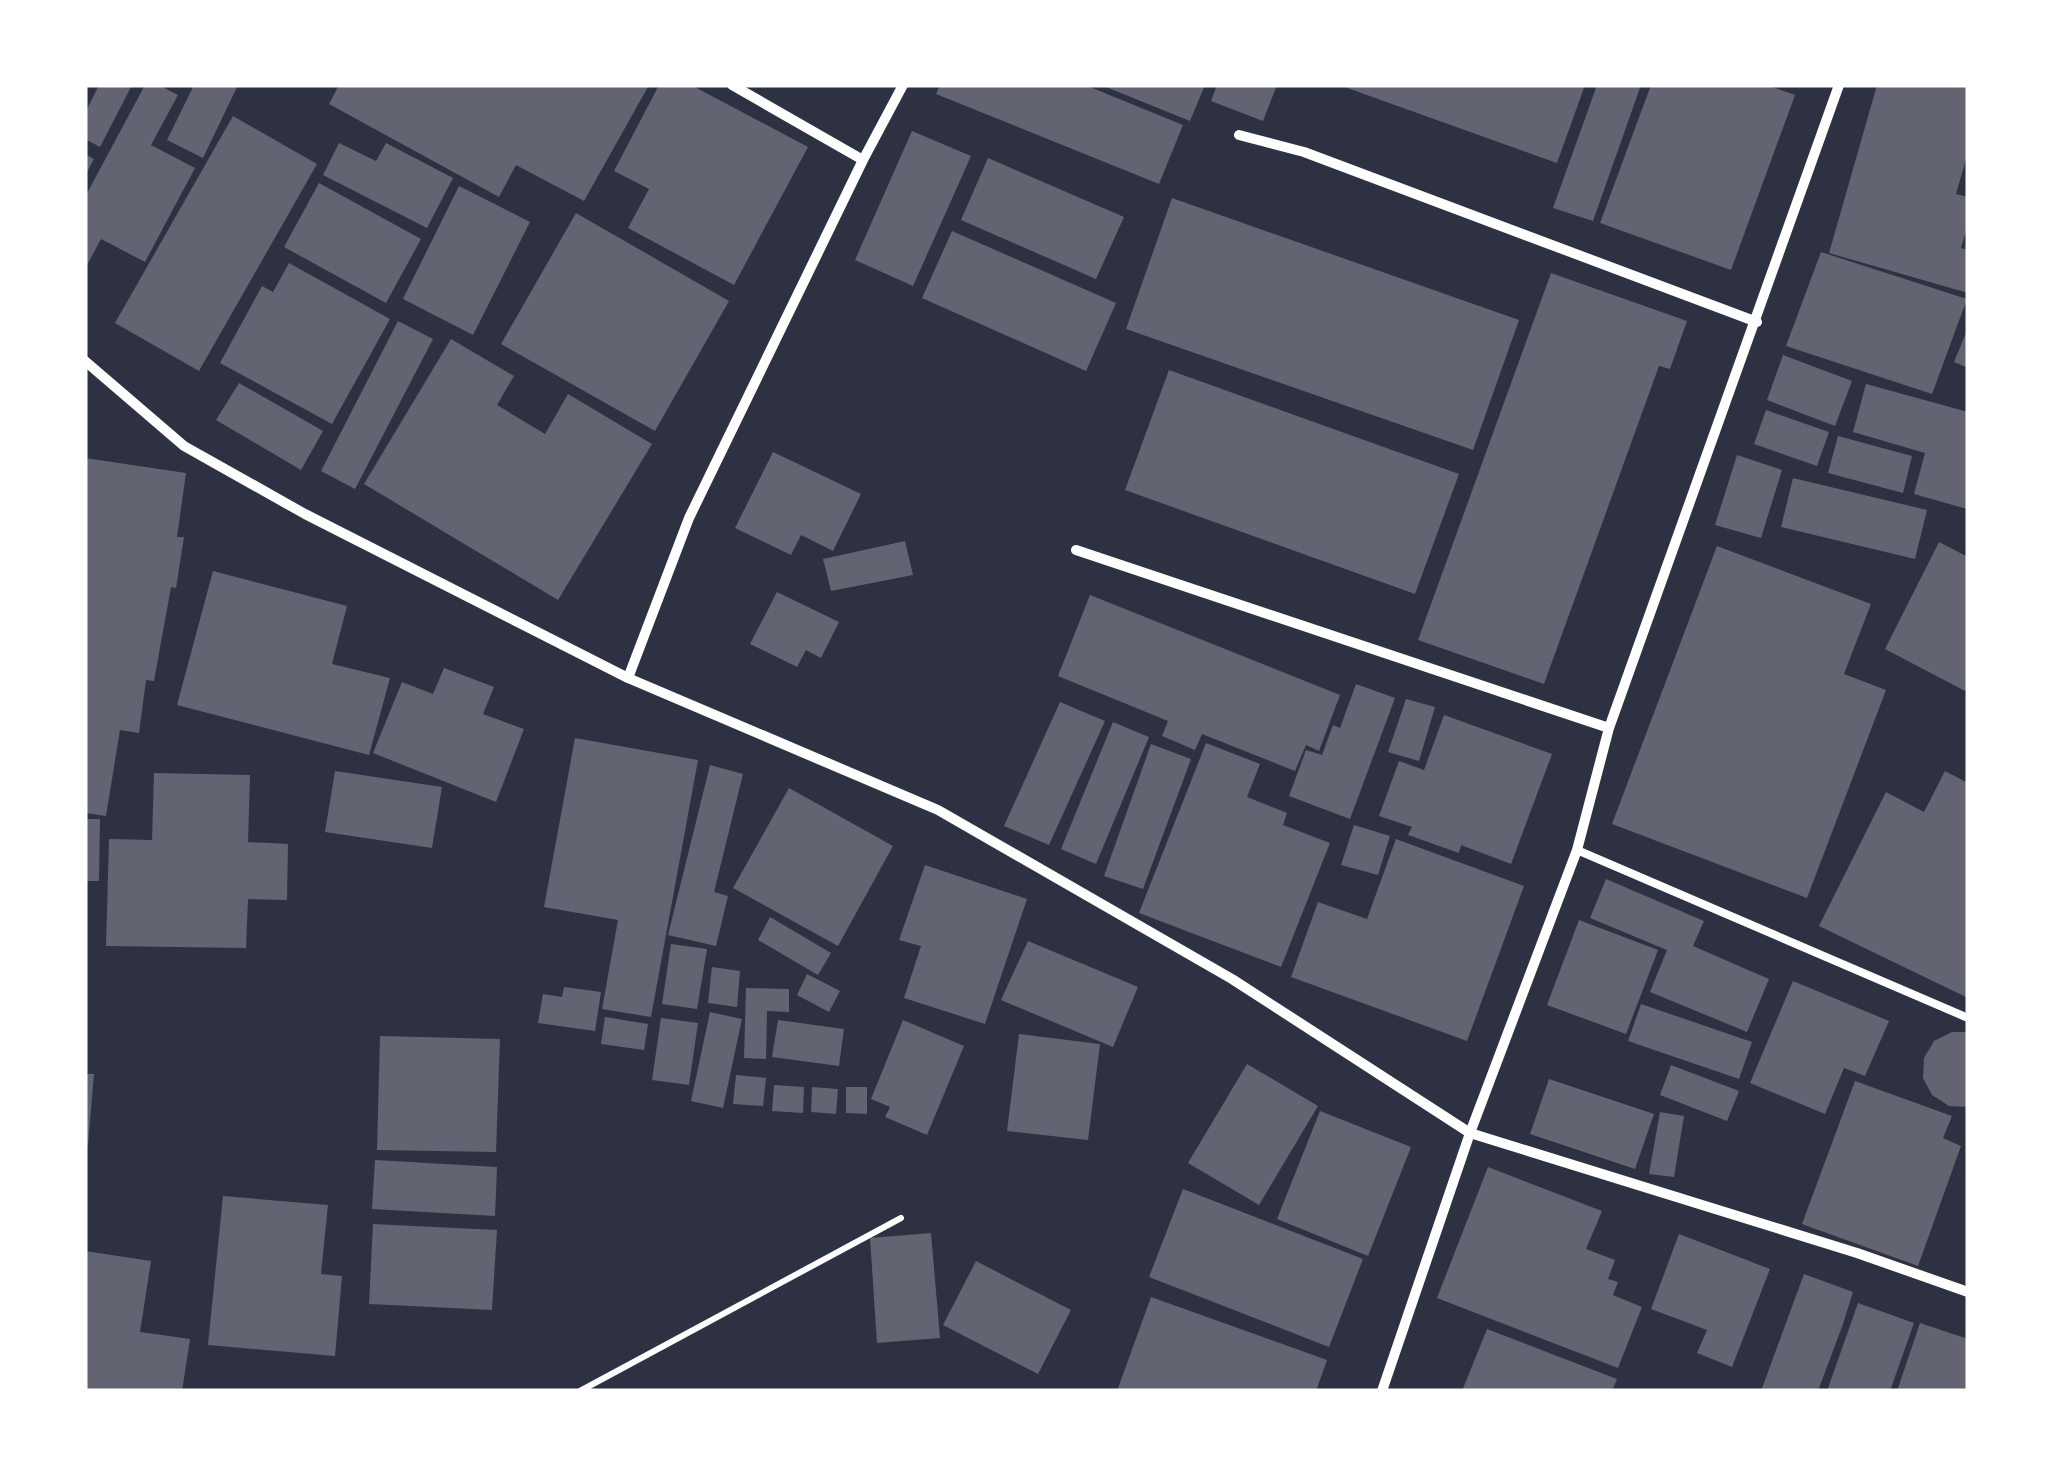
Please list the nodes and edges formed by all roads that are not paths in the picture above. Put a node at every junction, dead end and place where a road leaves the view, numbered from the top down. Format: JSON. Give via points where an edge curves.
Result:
{"nodes":[{"id":1,"x":732,"y":85,"type":"edge"},
{"id":2,"x":903,"y":85,"type":"edge"},
{"id":3,"x":1838,"y":85,"type":"edge"},
{"id":4,"x":1239,"y":135,"type":"dead end"},
{"id":5,"x":863,"y":160,"type":"junction"},
{"id":6,"x":1756,"y":322,"type":"junction"},
{"id":7,"x":85,"y":360,"type":"edge"},
{"id":8,"x":1076,"y":550,"type":"dead end"},
{"id":9,"x":628,"y":678,"type":"junction"},
{"id":10,"x":1609,"y":728,"type":"junction"},
{"id":11,"x":1577,"y":850,"type":"junction"},
{"id":12,"x":1968,"y":1018,"type":"edge"},
{"id":13,"x":1470,"y":1133,"type":"junction"},
{"id":14,"x":1968,"y":1292,"type":"edge"},
{"id":15,"x":1382,"y":1391,"type":"edge"}],
"edges":[{"from":1,"to":5,"type":"street"},
{"from":2,"to":5,"type":"street"},
{"from":3,"to":6,"type":"street"},
{"from":4,"to":6,"type":"street","via":[[1304,152]]},
{"from":5,"to":9,"type":"street","via":[[689,518]]},
{"from":6,"to":10,"type":"street"},
{"from":7,"to":9,"type":"street","via":[[184,446]]},
{"from":8,"to":10,"type":"street"},
{"from":9,"to":13,"type":"street","via":[[938,810],[1232,979]]},
{"from":10,"to":11,"type":"street"},
{"from":11,"to":12,"type":"lane"},
{"from":11,"to":13,"type":"street"},
{"from":13,"to":14,"type":"street"},
{"from":13,"to":15,"type":"street"}]}
